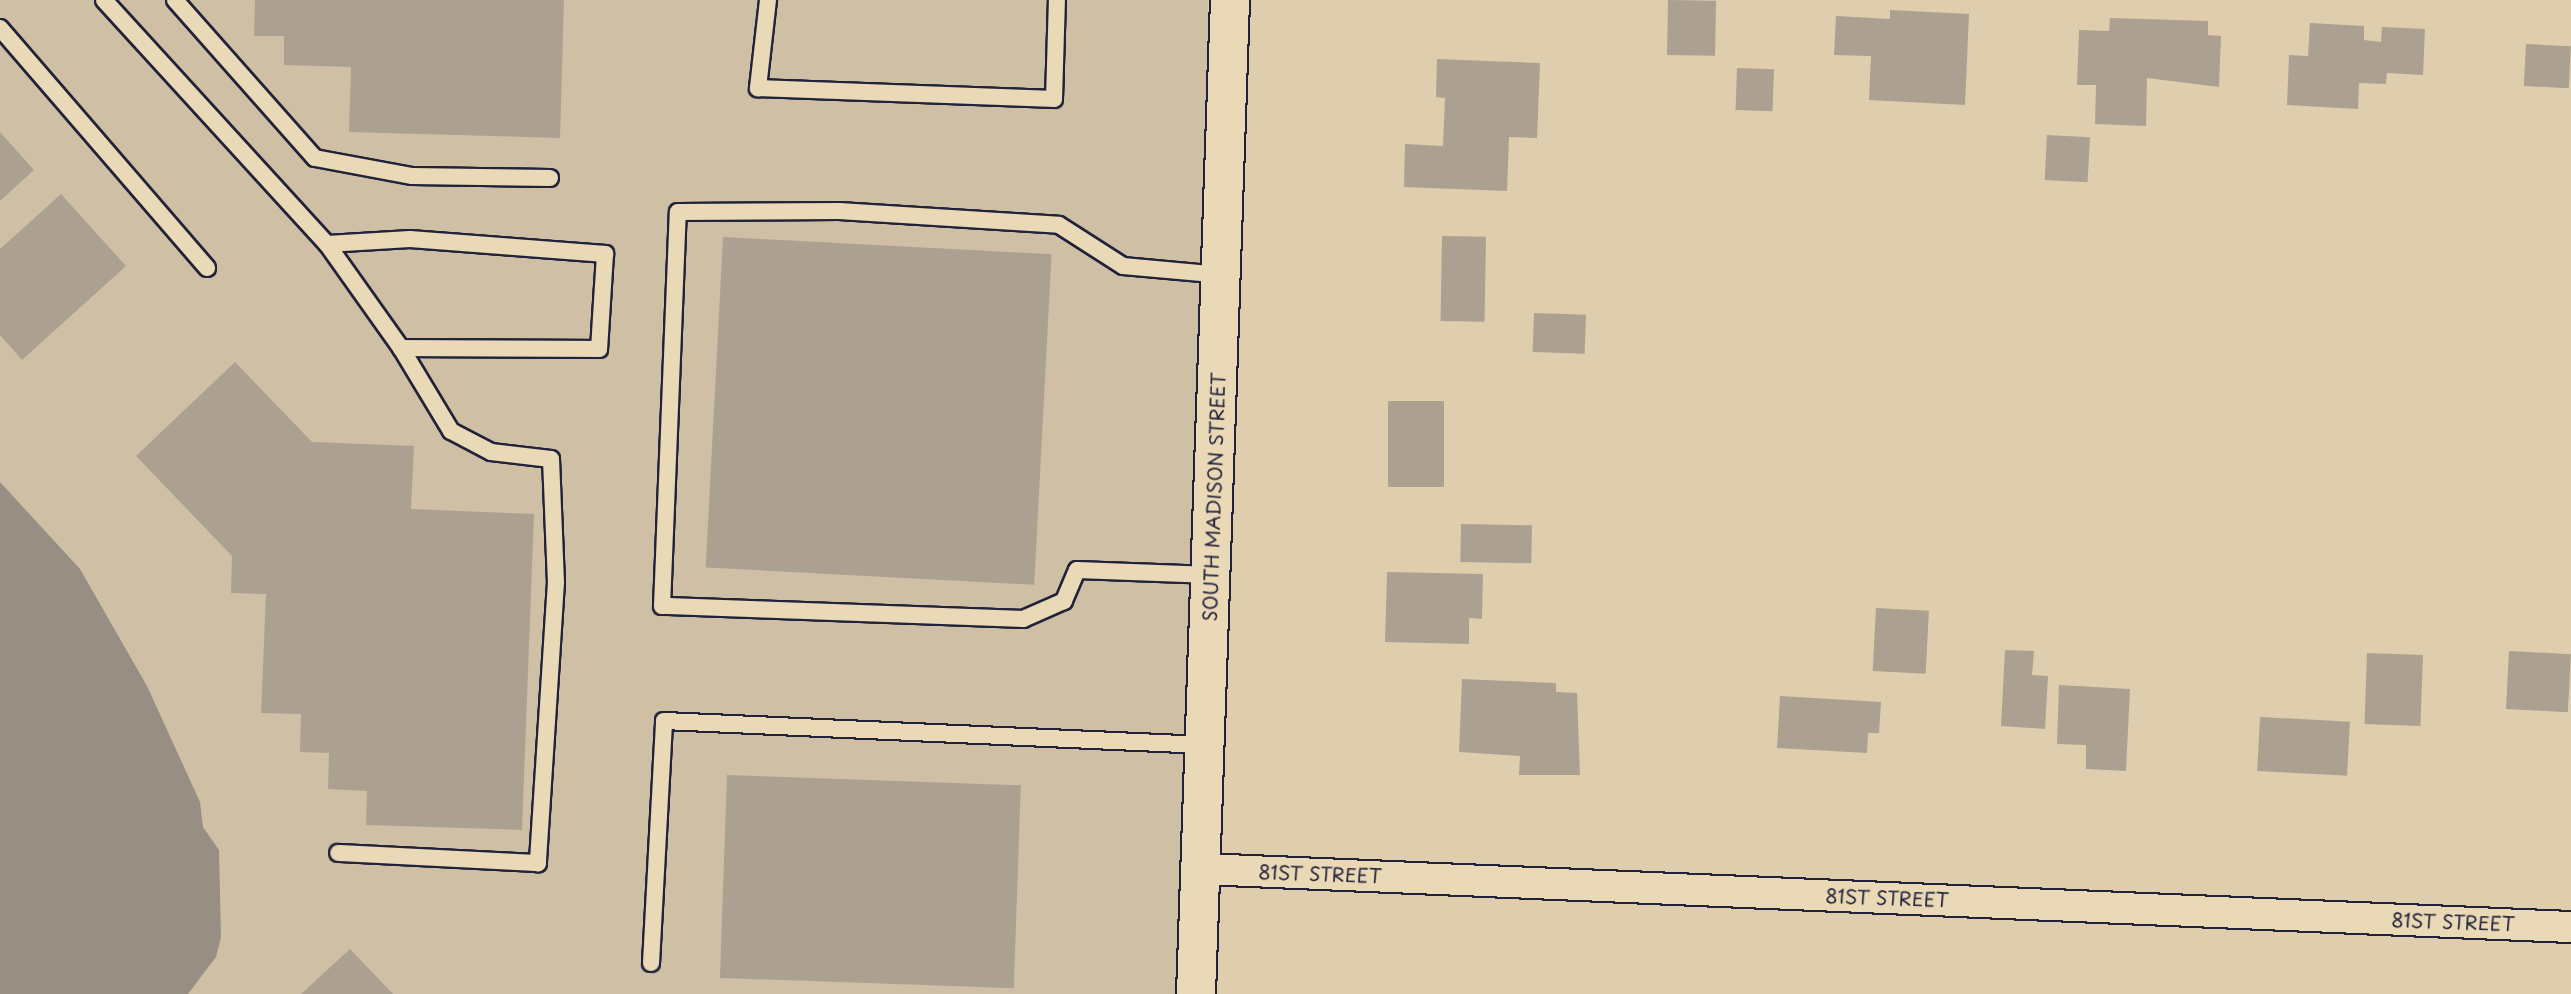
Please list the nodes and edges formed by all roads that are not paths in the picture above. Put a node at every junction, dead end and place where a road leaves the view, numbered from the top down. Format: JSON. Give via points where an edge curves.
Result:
{"nodes":[{"id":1,"x":104,"y":0,"type":"edge"},
{"id":2,"x":175,"y":0,"type":"edge"},
{"id":3,"x":768,"y":0,"type":"edge"},
{"id":4,"x":1057,"y":0,"type":"edge"},
{"id":5,"x":1230,"y":0,"type":"edge"},
{"id":6,"x":0,"y":28,"type":"edge"},
{"id":7,"x":550,"y":178,"type":"dead end"},
{"id":8,"x":327,"y":244,"type":"junction"},
{"id":9,"x":207,"y":268,"type":"dead end"},
{"id":10,"x":1221,"y":275,"type":"junction"},
{"id":11,"x":401,"y":348,"type":"junction"},
{"id":12,"x":1212,"y":576,"type":"junction"},
{"id":13,"x":1207,"y":746,"type":"junction"},
{"id":14,"x":338,"y":853,"type":"dead end"},
{"id":15,"x":1203,"y":869,"type":"junction"},
{"id":16,"x":2571,"y":927,"type":"edge"},
{"id":17,"x":651,"y":963,"type":"dead end"},
{"id":18,"x":1196,"y":994,"type":"edge"}],
"edges":[{"from":1,"to":8,"type":"lane"},
{"from":2,"to":7,"type":"lane","via":[[315,158],[412,176]]},
{"from":3,"to":4,"type":"lane","via":[[758,88],[1054,99]]},
{"from":5,"to":10,"type":"street","name":"SOUTH MADISON STREET"},
{"from":6,"to":9,"type":"lane"},
{"from":8,"to":11,"type":"lane"},
{"from":8,"to":11,"type":"lane","via":[[410,239],[605,254],[599,349]]},
{"from":10,"to":12,"type":"street","name":"SOUTH MADISON STREET"},
{"from":10,"to":12,"type":"lane","via":[[1124,266],[1059,225],[839,211],[678,212],[663,606],[1023,619],[1064,601],[1077,570]]},
{"from":11,"to":14,"type":"lane","via":[[451,431],[491,452],[551,459],[556,582],[538,863]]},
{"from":12,"to":13,"type":"street","name":"SOUTH MADISON STREET"},
{"from":13,"to":15,"type":"street","name":"SOUTH MADISON STREET"},
{"from":13,"to":17,"type":"lane","via":[[664,721]]},
{"from":15,"to":16,"type":"street","name":"81ST STREET"},
{"from":15,"to":18,"type":"street","name":"SOUTH MADISON STREET"}]}
